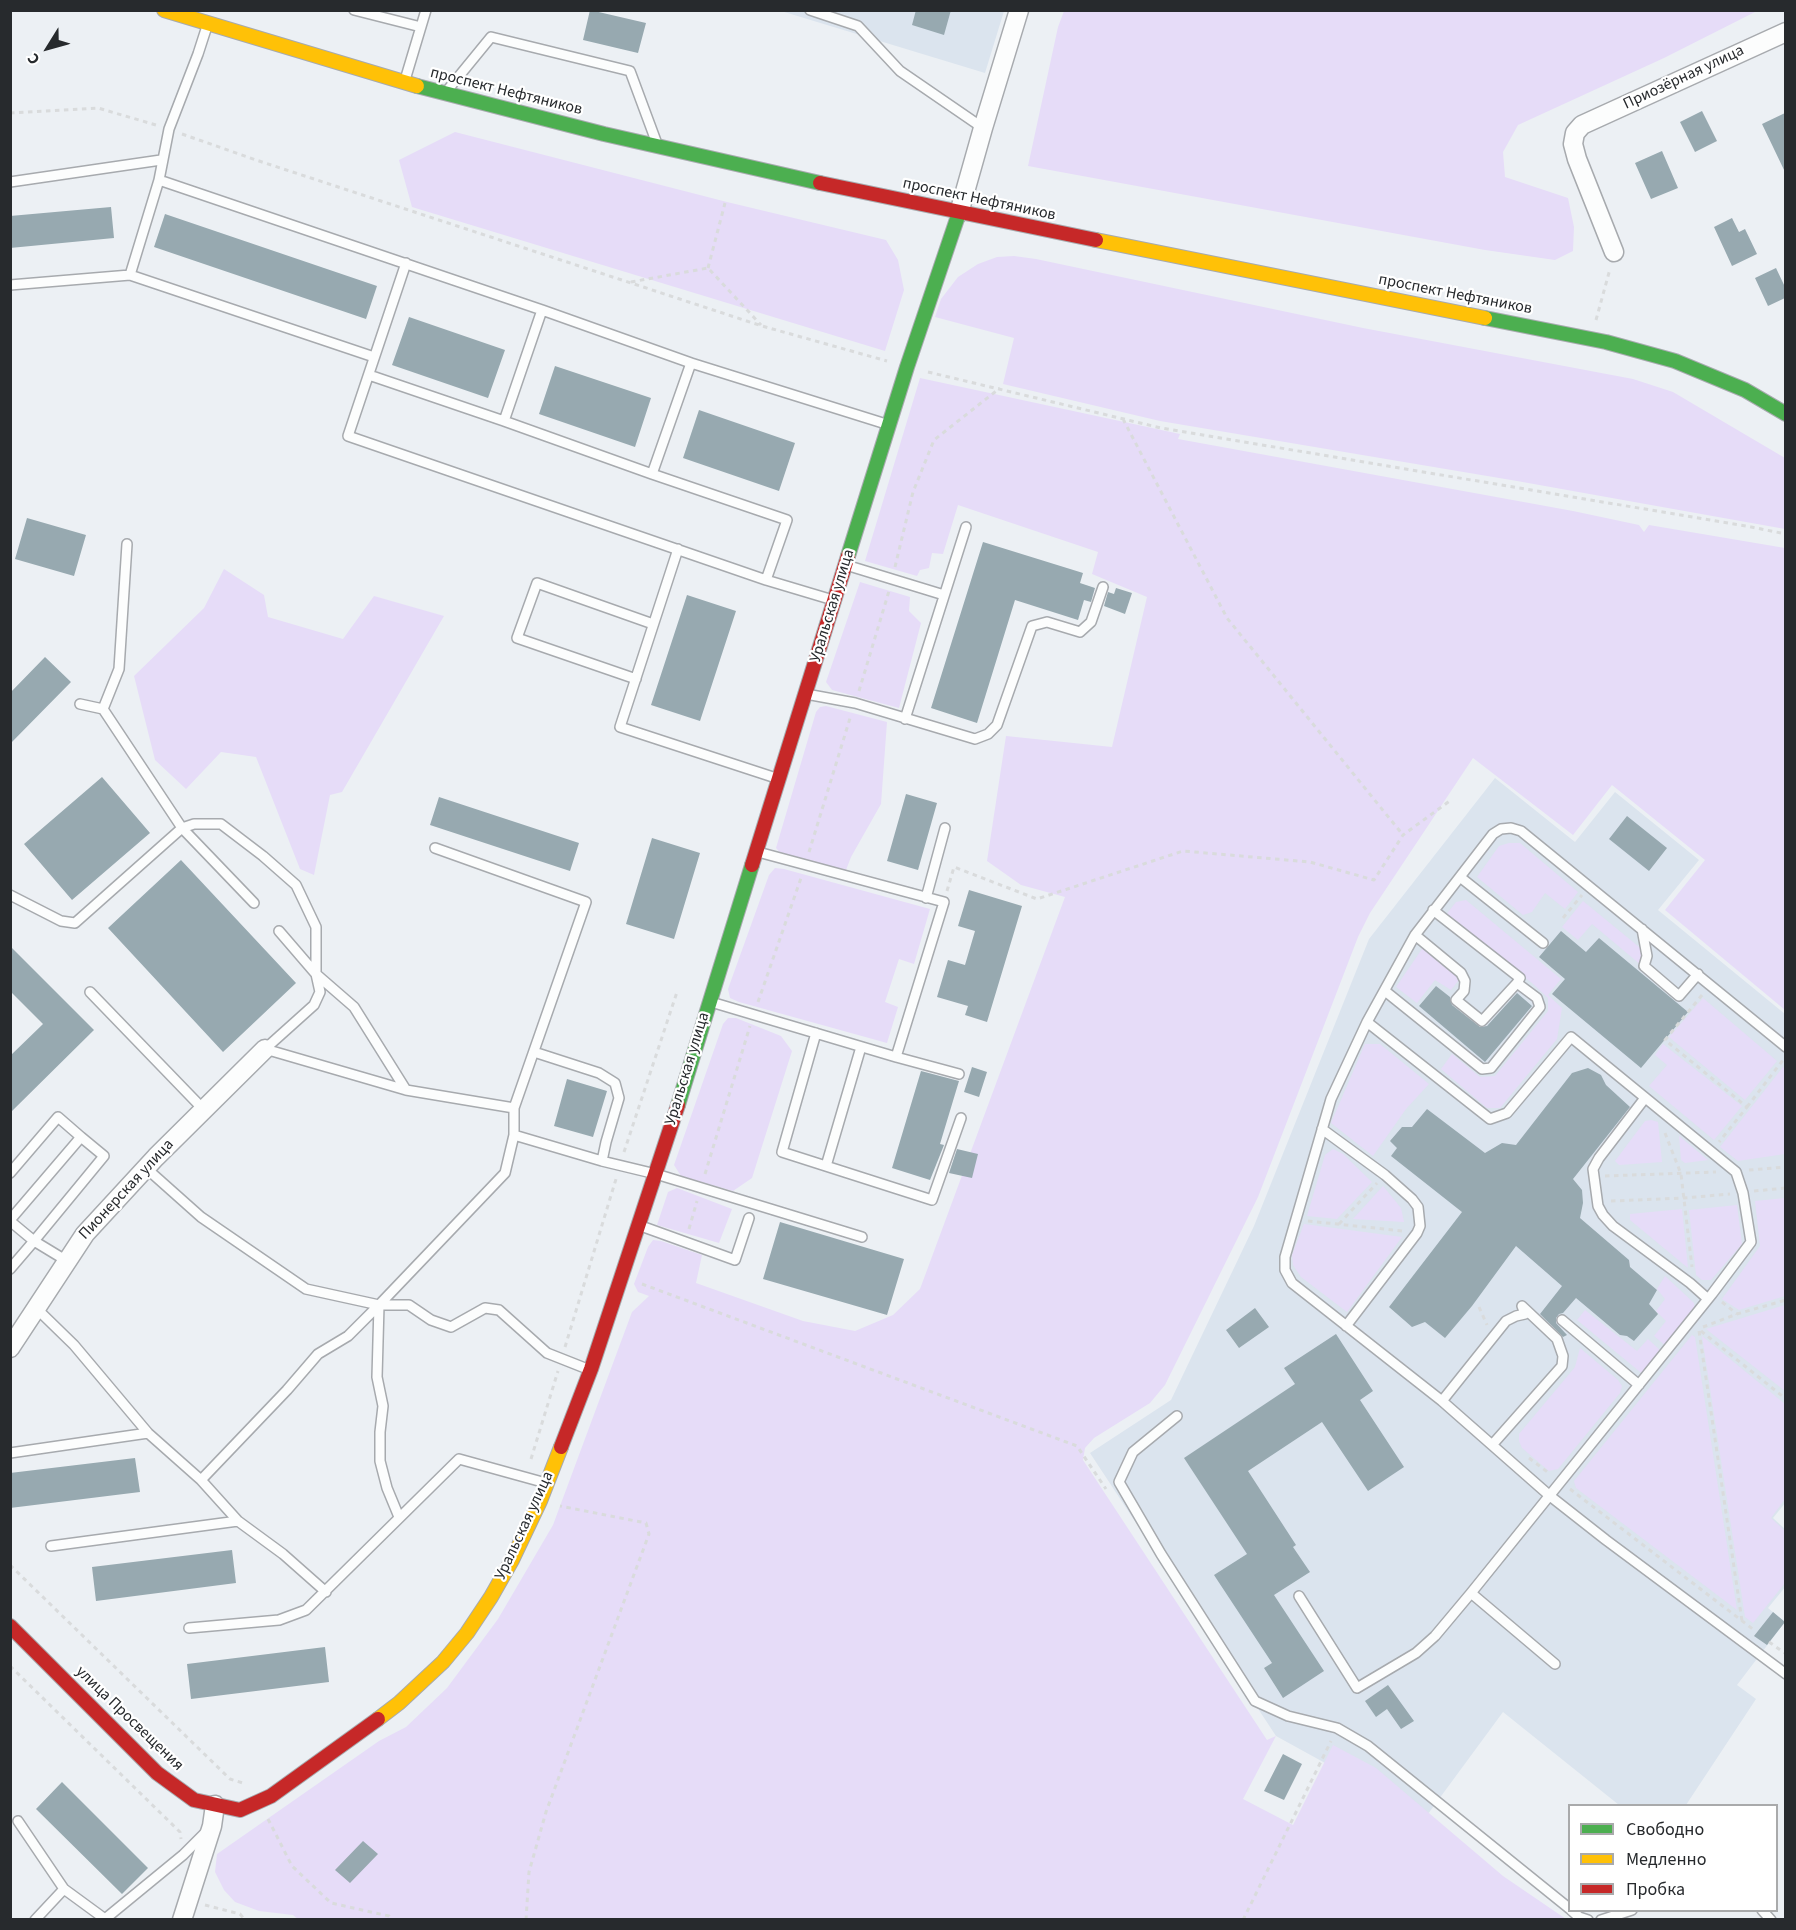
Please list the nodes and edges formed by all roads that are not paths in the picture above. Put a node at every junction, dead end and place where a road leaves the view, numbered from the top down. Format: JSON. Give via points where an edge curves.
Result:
{"nodes":[{"id":1,"x":164,"y":10,"type":"edge"},
{"id":2,"x":354,"y":10,"type":"edge"},
{"id":3,"x":426,"y":10,"type":"edge"},
{"id":4,"x":810,"y":10,"type":"edge"},
{"id":5,"x":1019,"y":10,"type":"edge"},
{"id":6,"x":208,"y":23,"type":"junction"},
{"id":7,"x":421,"y":27,"type":"junction"},
{"id":8,"x":1785,"y":32,"type":"edge"},
{"id":9,"x":404,"y":83,"type":"junction"},
{"id":10,"x":445,"y":93,"type":"junction"},
{"id":11,"x":983,"y":128,"type":"junction"},
{"id":12,"x":657,"y":146,"type":"junction"},
{"id":13,"x":161,"y":160,"type":"junction"},
{"id":14,"x":159,"y":180,"type":"junction"},
{"id":15,"x":10,"y":182,"type":"edge"},
{"id":16,"x":960,"y":213,"type":"junction"},
{"id":17,"x":1614,"y":252,"type":"road end"},
{"id":18,"x":406,"y":263,"type":"junction"},
{"id":19,"x":130,"y":275,"type":"junction"},
{"id":20,"x":10,"y":285,"type":"edge"},
{"id":21,"x":542,"y":310,"type":"junction"},
{"id":22,"x":374,"y":357,"type":"junction"},
{"id":23,"x":691,"y":363,"type":"junction"},
{"id":24,"x":369,"y":375,"type":"junction"},
{"id":25,"x":1785,"y":414,"type":"edge"},
{"id":26,"x":504,"y":421,"type":"junction"},
{"id":27,"x":889,"y":426,"type":"junction"},
{"id":28,"x":652,"y":474,"type":"junction"},
{"id":29,"x":966,"y":526,"type":"dead end"},
{"id":30,"x":128,"y":544,"type":"dead end"},
{"id":31,"x":678,"y":549,"type":"junction"},
{"id":32,"x":846,"y":565,"type":"junction"},
{"id":33,"x":766,"y":580,"type":"junction"},
{"id":34,"x":1103,"y":587,"type":"dead end"},
{"id":35,"x":944,"y":595,"type":"junction"},
{"id":36,"x":835,"y":601,"type":"junction"},
{"id":37,"x":653,"y":624,"type":"junction"},
{"id":38,"x":636,"y":679,"type":"junction"},
{"id":39,"x":806,"y":694,"type":"junction"},
{"id":40,"x":80,"y":704,"type":"dead end"},
{"id":41,"x":103,"y":709,"type":"junction"},
{"id":42,"x":905,"y":719,"type":"junction"},
{"id":43,"x":779,"y":779,"type":"junction"},
{"id":44,"x":182,"y":828,"type":"junction"},
{"id":45,"x":945,"y":828,"type":"dead end"},
{"id":46,"x":435,"y":848,"type":"dead end"},
{"id":47,"x":756,"y":852,"type":"junction"},
{"id":48,"x":1460,"y":877,"type":"junction"},
{"id":49,"x":10,"y":895,"type":"edge"},
{"id":50,"x":926,"y":898,"type":"junction"},
{"id":51,"x":255,"y":903,"type":"dead end"},
{"id":52,"x":1433,"y":910,"type":"junction"},
{"id":53,"x":1642,"y":929,"type":"junction"},
{"id":54,"x":279,"y":931,"type":"dead end"},
{"id":55,"x":1415,"y":935,"type":"junction"},
{"id":56,"x":1543,"y":943,"type":"dead end"},
{"id":57,"x":316,"y":974,"type":"junction"},
{"id":58,"x":1698,"y":974,"type":"junction"},
{"id":59,"x":1517,"y":983,"type":"junction"},
{"id":60,"x":1385,"y":991,"type":"junction"},
{"id":61,"x":90,"y":992,"type":"dead end"},
{"id":62,"x":709,"y":1001,"type":"junction"},
{"id":63,"x":1367,"y":1022,"type":"junction"},
{"id":64,"x":816,"y":1033,"type":"junction"},
{"id":65,"x":861,"y":1047,"type":"junction"},
{"id":66,"x":1785,"y":1047,"type":"edge"},
{"id":67,"x":265,"y":1048,"type":"junction"},
{"id":68,"x":534,"y":1052,"type":"junction"},
{"id":69,"x":896,"y":1057,"type":"junction"},
{"id":70,"x":958,"y":1074,"type":"dead end"},
{"id":71,"x":406,"y":1090,"type":"junction"},
{"id":72,"x":1645,"y":1098,"type":"junction"},
{"id":73,"x":514,"y":1108,"type":"junction"},
{"id":74,"x":204,"y":1110,"type":"junction"},
{"id":75,"x":961,"y":1118,"type":"dead end"},
{"id":76,"x":1322,"y":1129,"type":"junction"},
{"id":77,"x":514,"y":1135,"type":"junction"},
{"id":78,"x":81,"y":1137,"type":"junction"},
{"id":79,"x":603,"y":1161,"type":"junction"},
{"id":80,"x":826,"y":1166,"type":"junction"},
{"id":81,"x":146,"y":1168,"type":"junction"},
{"id":82,"x":10,"y":1173,"type":"edge"},
{"id":83,"x":656,"y":1174,"type":"junction"},
{"id":84,"x":749,"y":1218,"type":"dead end"},
{"id":85,"x":10,"y":1221,"type":"edge"},
{"id":86,"x":639,"y":1225,"type":"junction"},
{"id":87,"x":862,"y":1237,"type":"dead end"},
{"id":88,"x":34,"y":1241,"type":"junction"},
{"id":89,"x":66,"y":1261,"type":"junction"},
{"id":90,"x":10,"y":1269,"type":"edge"},
{"id":91,"x":1710,"y":1296,"type":"junction"},
{"id":92,"x":379,"y":1305,"type":"junction"},
{"id":93,"x":36,"y":1308,"type":"junction"},
{"id":94,"x":1562,"y":1320,"type":"dead end"},
{"id":95,"x":1346,"y":1326,"type":"junction"},
{"id":96,"x":10,"y":1348,"type":"edge"},
{"id":97,"x":590,"y":1370,"type":"junction"},
{"id":98,"x":1639,"y":1384,"type":"junction"},
{"id":99,"x":1442,"y":1401,"type":"junction"},
{"id":100,"x":1176,"y":1416,"type":"dead end"},
{"id":101,"x":147,"y":1433,"type":"junction"},
{"id":102,"x":1492,"y":1445,"type":"junction"},
{"id":103,"x":10,"y":1453,"type":"edge"},
{"id":104,"x":201,"y":1480,"type":"junction"},
{"id":105,"x":547,"y":1484,"type":"junction"},
{"id":106,"x":1550,"y":1496,"type":"junction"},
{"id":107,"x":399,"y":1517,"type":"junction"},
{"id":108,"x":238,"y":1521,"type":"junction"},
{"id":109,"x":51,"y":1546,"type":"dead end"},
{"id":110,"x":326,"y":1592,"type":"junction"},
{"id":111,"x":1471,"y":1593,"type":"junction"},
{"id":112,"x":1299,"y":1596,"type":"dead end"},
{"id":113,"x":10,"y":1626,"type":"edge"},
{"id":114,"x":189,"y":1628,"type":"dead end"},
{"id":115,"x":1556,"y":1664,"type":"dead end"},
{"id":116,"x":1785,"y":1674,"type":"edge"},
{"id":117,"x":215,"y":1805,"type":"junction"},
{"id":118,"x":240,"y":1810,"type":"joint"},
{"id":119,"x":18,"y":1821,"type":"dead end"},
{"id":120,"x":212,"y":1826,"type":"junction"},
{"id":121,"x":64,"y":1889,"type":"junction"},
{"id":122,"x":1568,"y":1908,"type":"edge"},
{"id":123,"x":1573,"y":1912,"type":"edge"},
{"id":124,"x":1629,"y":1912,"type":"edge"},
{"id":125,"x":34,"y":1920,"type":"edge"},
{"id":126,"x":182,"y":1920,"type":"edge"},
{"id":127,"x":1588,"y":1920,"type":"edge"},
{"id":128,"x":1601,"y":1920,"type":"edge"}],
"edges":[{"from":1,"to":6,"type":"street","name":"проспект Нефтяников"},
{"from":2,"to":7,"type":"lane"},
{"from":3,"to":7,"type":"lane"},
{"from":4,"to":11,"type":"lane","via":[[858,26],[900,71]]},
{"from":5,"to":11,"type":"street"},
{"from":6,"to":9,"type":"street","name":"проспект Нефтяников","via":[[231,26]]},
{"from":6,"to":13,"type":"lane"},
{"from":7,"to":9,"type":"lane"},
{"from":8,"to":17,"type":"street","name":"Приозёрная улица","via":[[1582,125],[1575,133],[1573,144]]},
{"from":9,"to":10,"type":"street","name":"проспект Нефтяников"},
{"from":10,"to":12,"type":"street","name":"проспект Нефтяников"},
{"from":10,"to":12,"type":"lane","via":[[490,37],[630,71]]},
{"from":11,"to":16,"type":"street"},
{"from":12,"to":16,"type":"street","name":"проспект Нефтяников"},
{"from":13,"to":14,"type":"lane"},
{"from":13,"to":15,"type":"lane"},
{"from":14,"to":18,"type":"lane"},
{"from":14,"to":19,"type":"lane"},
{"from":16,"to":25,"type":"street","name":"проспект Нефтяников","via":[[1591,339],[1675,361],[1745,390]]},
{"from":16,"to":27,"type":"street","name":"Уральская улица"},
{"from":18,"to":21,"type":"lane"},
{"from":18,"to":22,"type":"lane"},
{"from":19,"to":20,"type":"lane"},
{"from":19,"to":22,"type":"lane"},
{"from":21,"to":23,"type":"lane"},
{"from":21,"to":26,"type":"lane"},
{"from":22,"to":24,"type":"lane"},
{"from":23,"to":27,"type":"lane"},
{"from":23,"to":28,"type":"lane"},
{"from":24,"to":26,"type":"lane"},
{"from":24,"to":31,"type":"lane","via":[[348,436]]},
{"from":26,"to":28,"type":"lane"},
{"from":27,"to":32,"type":"street","name":"Уральская улица"},
{"from":28,"to":33,"type":"lane","via":[[787,520]]},
{"from":29,"to":35,"type":"lane"},
{"from":30,"to":41,"type":"lane","via":[[119,669]]},
{"from":31,"to":33,"type":"lane"},
{"from":31,"to":37,"type":"lane"},
{"from":32,"to":35,"type":"lane"},
{"from":32,"to":36,"type":"street","name":"Уральская улица"},
{"from":33,"to":36,"type":"lane"},
{"from":34,"to":42,"type":"lane","via":[[1091,622],[1080,632],[1047,622],[1032,627],[997,725],[988,734],[975,740]]},
{"from":35,"to":42,"type":"lane"},
{"from":36,"to":39,"type":"street","name":"Уральская улица"},
{"from":37,"to":38,"type":"lane"},
{"from":37,"to":38,"type":"lane","via":[[537,583],[517,638]]},
{"from":38,"to":43,"type":"lane","via":[[620,727]]},
{"from":39,"to":42,"type":"lane","via":[[855,703]]},
{"from":39,"to":43,"type":"street","name":"Уральская улица"},
{"from":40,"to":41,"type":"lane"},
{"from":41,"to":44,"type":"lane"},
{"from":43,"to":47,"type":"street","name":"Уральская улица"},
{"from":44,"to":49,"type":"lane","via":[[75,923],[61,921]]},
{"from":44,"to":51,"type":"lane"},
{"from":44,"to":57,"type":"lane","via":[[221,824],[296,885],[316,927]]},
{"from":45,"to":50,"type":"lane"},
{"from":46,"to":68,"type":"lane","via":[[586,902]]},
{"from":47,"to":50,"type":"lane"},
{"from":47,"to":62,"type":"street","name":"Уральская улица"},
{"from":48,"to":52,"type":"lane"},
{"from":48,"to":53,"type":"lane","via":[[1493,834],[1511,828],[1521,831]]},
{"from":48,"to":56,"type":"lane"},
{"from":50,"to":69,"type":"lane","via":[[944,902]]},
{"from":52,"to":55,"type":"lane"},
{"from":52,"to":59,"type":"lane","via":[[1520,978]]},
{"from":53,"to":58,"type":"lane"},
{"from":53,"to":58,"type":"lane","via":[[1647,956],[1644,966],[1679,996]]},
{"from":54,"to":57,"type":"lane"},
{"from":55,"to":59,"type":"lane","via":[[1461,973],[1464,991],[1456,1000],[1482,1021]]},
{"from":55,"to":60,"type":"lane"},
{"from":57,"to":67,"type":"lane","via":[[320,992],[314,1005]]},
{"from":57,"to":71,"type":"lane","via":[[354,1007]]},
{"from":58,"to":66,"type":"lane"},
{"from":59,"to":60,"type":"lane","via":[[1537,998],[1540,1007],[1491,1068],[1482,1069]]},
{"from":60,"to":63,"type":"lane"},
{"from":61,"to":74,"type":"lane"},
{"from":62,"to":64,"type":"lane"},
{"from":62,"to":83,"type":"street","name":"Уральская улица"},
{"from":63,"to":72,"type":"lane","via":[[1490,1119],[1507,1113],[1571,1037]]},
{"from":63,"to":76,"type":"lane","via":[[1331,1099]]},
{"from":64,"to":65,"type":"lane"},
{"from":64,"to":80,"type":"lane","via":[[782,1152]]},
{"from":65,"to":69,"type":"lane"},
{"from":65,"to":80,"type":"lane"},
{"from":67,"to":71,"type":"lane"},
{"from":67,"to":74,"type":"street","name":"Пионерская улица"},
{"from":68,"to":73,"type":"lane"},
{"from":68,"to":79,"type":"lane","via":[[599,1073],[615,1083],[620,1098]]},
{"from":69,"to":70,"type":"lane"},
{"from":71,"to":73,"type":"lane"},
{"from":72,"to":91,"type":"lane","via":[[1736,1172],[1743,1193],[1751,1242]]},
{"from":72,"to":91,"type":"lane","via":[[1593,1169],[1598,1202],[1613,1226]]},
{"from":73,"to":77,"type":"lane"},
{"from":74,"to":81,"type":"street","name":"Пионерская улица"},
{"from":75,"to":80,"type":"lane","via":[[933,1200]]},
{"from":76,"to":95,"type":"lane","via":[[1285,1257],[1285,1270],[1292,1283]]},
{"from":76,"to":95,"type":"lane","via":[[1385,1175],[1418,1208],[1417,1233]]},
{"from":77,"to":79,"type":"lane"},
{"from":77,"to":92,"type":"lane","via":[[505,1173]]},
{"from":78,"to":82,"type":"lane","via":[[58,1117]]},
{"from":78,"to":85,"type":"lane"},
{"from":78,"to":88,"type":"lane","via":[[104,1156]]},
{"from":79,"to":83,"type":"lane"},
{"from":81,"to":89,"type":"street","name":"Пионерская улица","via":[[85,1234]]},
{"from":81,"to":92,"type":"lane","via":[[201,1217],[306,1289]]},
{"from":83,"to":86,"type":"street","name":"Уральская улица"},
{"from":83,"to":87,"type":"lane"},
{"from":84,"to":86,"type":"lane","via":[[735,1260]]},
{"from":85,"to":88,"type":"lane"},
{"from":86,"to":97,"type":"street","name":"Уральская улица"},
{"from":88,"to":89,"type":"lane"},
{"from":88,"to":90,"type":"lane"},
{"from":89,"to":93,"type":"street","name":"Пионерская улица"},
{"from":91,"to":98,"type":"lane"},
{"from":92,"to":97,"type":"lane","via":[[409,1305],[431,1320],[451,1327],[485,1308],[499,1310],[547,1353]]},
{"from":92,"to":104,"type":"lane","via":[[348,1336],[318,1354]]},
{"from":92,"to":107,"type":"lane","via":[[376,1377],[383,1406],[381,1461]]},
{"from":93,"to":96,"type":"street","name":"Пионерская улица"},
{"from":93,"to":101,"type":"lane","via":[[74,1345]]},
{"from":94,"to":98,"type":"lane"},
{"from":95,"to":99,"type":"lane"},
{"from":97,"to":105,"type":"street","name":"Уральская улица"},
{"from":98,"to":106,"type":"lane"},
{"from":99,"to":102,"type":"lane"},
{"from":99,"to":102,"type":"lane","via":[[1506,1321],[1525,1314],[1522,1306],[1557,1340],[1562,1366]]},
{"from":100,"to":122,"type":"lane","via":[[1133,1452],[1119,1482],[1255,1701],[1288,1716],[1337,1728],[1368,1746]]},
{"from":101,"to":103,"type":"lane"},
{"from":101,"to":104,"type":"lane"},
{"from":102,"to":106,"type":"lane"},
{"from":104,"to":108,"type":"lane"},
{"from":105,"to":107,"type":"lane","via":[[459,1459]]},
{"from":105,"to":118,"type":"street","name":"Уральская улица","via":[[491,1597],[443,1662],[399,1703],[278,1791]]},
{"from":106,"to":111,"type":"lane"},
{"from":106,"to":116,"type":"lane"},
{"from":107,"to":110,"type":"lane"},
{"from":108,"to":109,"type":"lane"},
{"from":108,"to":110,"type":"lane"},
{"from":110,"to":114,"type":"lane","via":[[306,1610],[279,1620]]},
{"from":111,"to":112,"type":"lane","via":[[1416,1653],[1357,1688]]},
{"from":111,"to":115,"type":"lane"},
{"from":113,"to":117,"type":"street","name":"улица Просвещения","via":[[157,1773],[194,1800]]},
{"from":117,"to":118,"type":"street","name":"улица Просвещения"},
{"from":117,"to":120,"type":"street"},
{"from":119,"to":121,"type":"lane"},
{"from":120,"to":121,"type":"lane","via":[[105,1919]]},
{"from":120,"to":126,"type":"street"},
{"from":121,"to":125,"type":"lane"},
{"from":123,"to":127,"type":"lane"},
{"from":124,"to":128,"type":"lane"}]}
